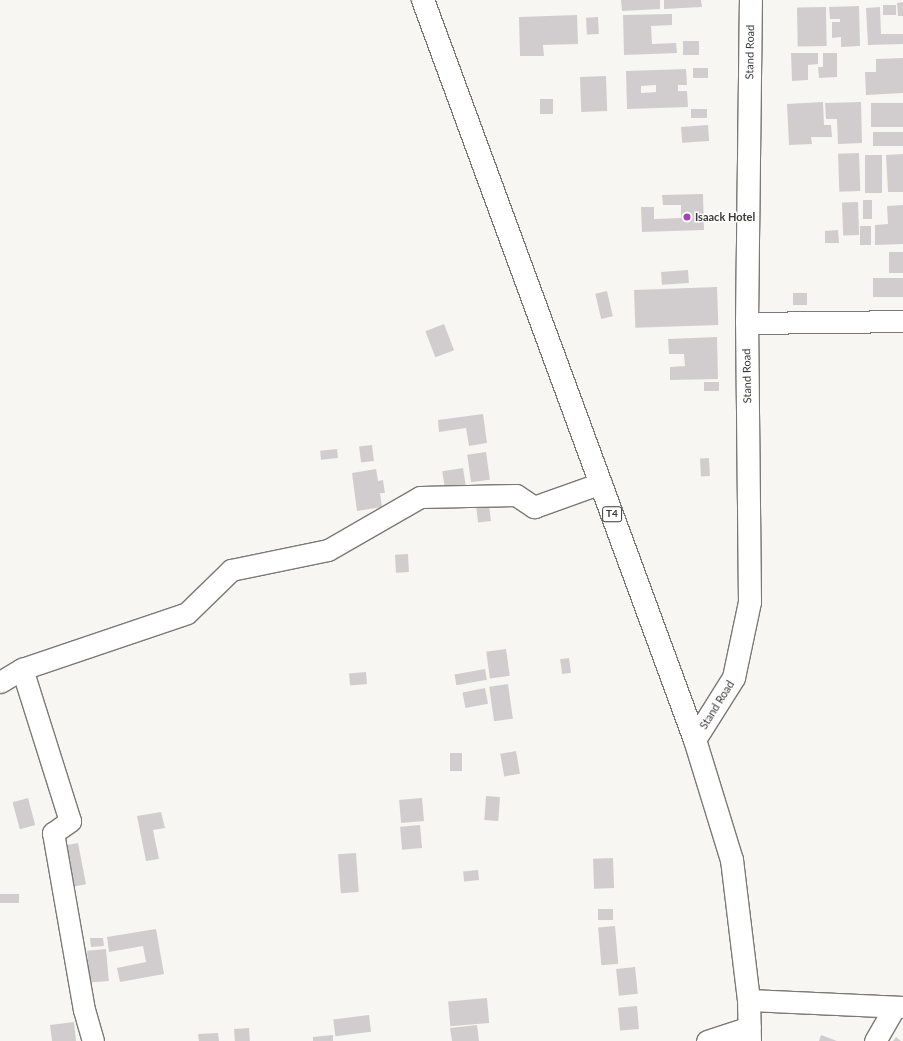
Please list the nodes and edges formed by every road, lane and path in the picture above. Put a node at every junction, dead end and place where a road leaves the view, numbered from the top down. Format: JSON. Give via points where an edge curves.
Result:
{"nodes":[{"id":1,"x":423,"y":0,"type":"edge"},
{"id":2,"x":751,"y":0,"type":"edge"},
{"id":3,"x":903,"y":321,"type":"edge"},
{"id":4,"x":747,"y":324,"type":"junction"},
{"id":5,"x":601,"y":483,"type":"junction"},
{"id":6,"x":22,"y":669,"type":"junction"},
{"id":7,"x":0,"y":682,"type":"edge"},
{"id":8,"x":695,"y":740,"type":"junction"},
{"id":9,"x":749,"y":1000,"type":"junction"},
{"id":10,"x":899,"y":1007,"type":"edge"},
{"id":11,"x":750,"y":1034,"type":"edge"},
{"id":12,"x":93,"y":1041,"type":"edge"},
{"id":13,"x":707,"y":1041,"type":"edge"},
{"id":14,"x":875,"y":1041,"type":"edge"}],
"edges":[{"from":1,"to":5,"type":"main road","number":"T4"},
{"from":2,"to":4,"type":"main road","name":"Stand Road"},
{"from":3,"to":4,"type":"street"},
{"from":4,"to":8,"type":"main road","name":"Stand Road","via":[[750,602],[734,678]]},
{"from":5,"to":6,"type":"street","via":[[534,506],[516,495],[420,497],[328,550],[231,570],[187,613]]},
{"from":5,"to":8,"type":"main road","number":"T4"},
{"from":6,"to":7,"type":"street"},
{"from":6,"to":12,"type":"street","via":[[70,821],[53,833],[84,1010]]},
{"from":8,"to":9,"type":"main road","number":"T4","via":[[732,860]]},
{"from":9,"to":10,"type":"street"},
{"from":9,"to":11,"type":"main road","number":"T4"},
{"from":10,"to":14,"type":"street"},
{"from":11,"to":13,"type":"street"}]}
